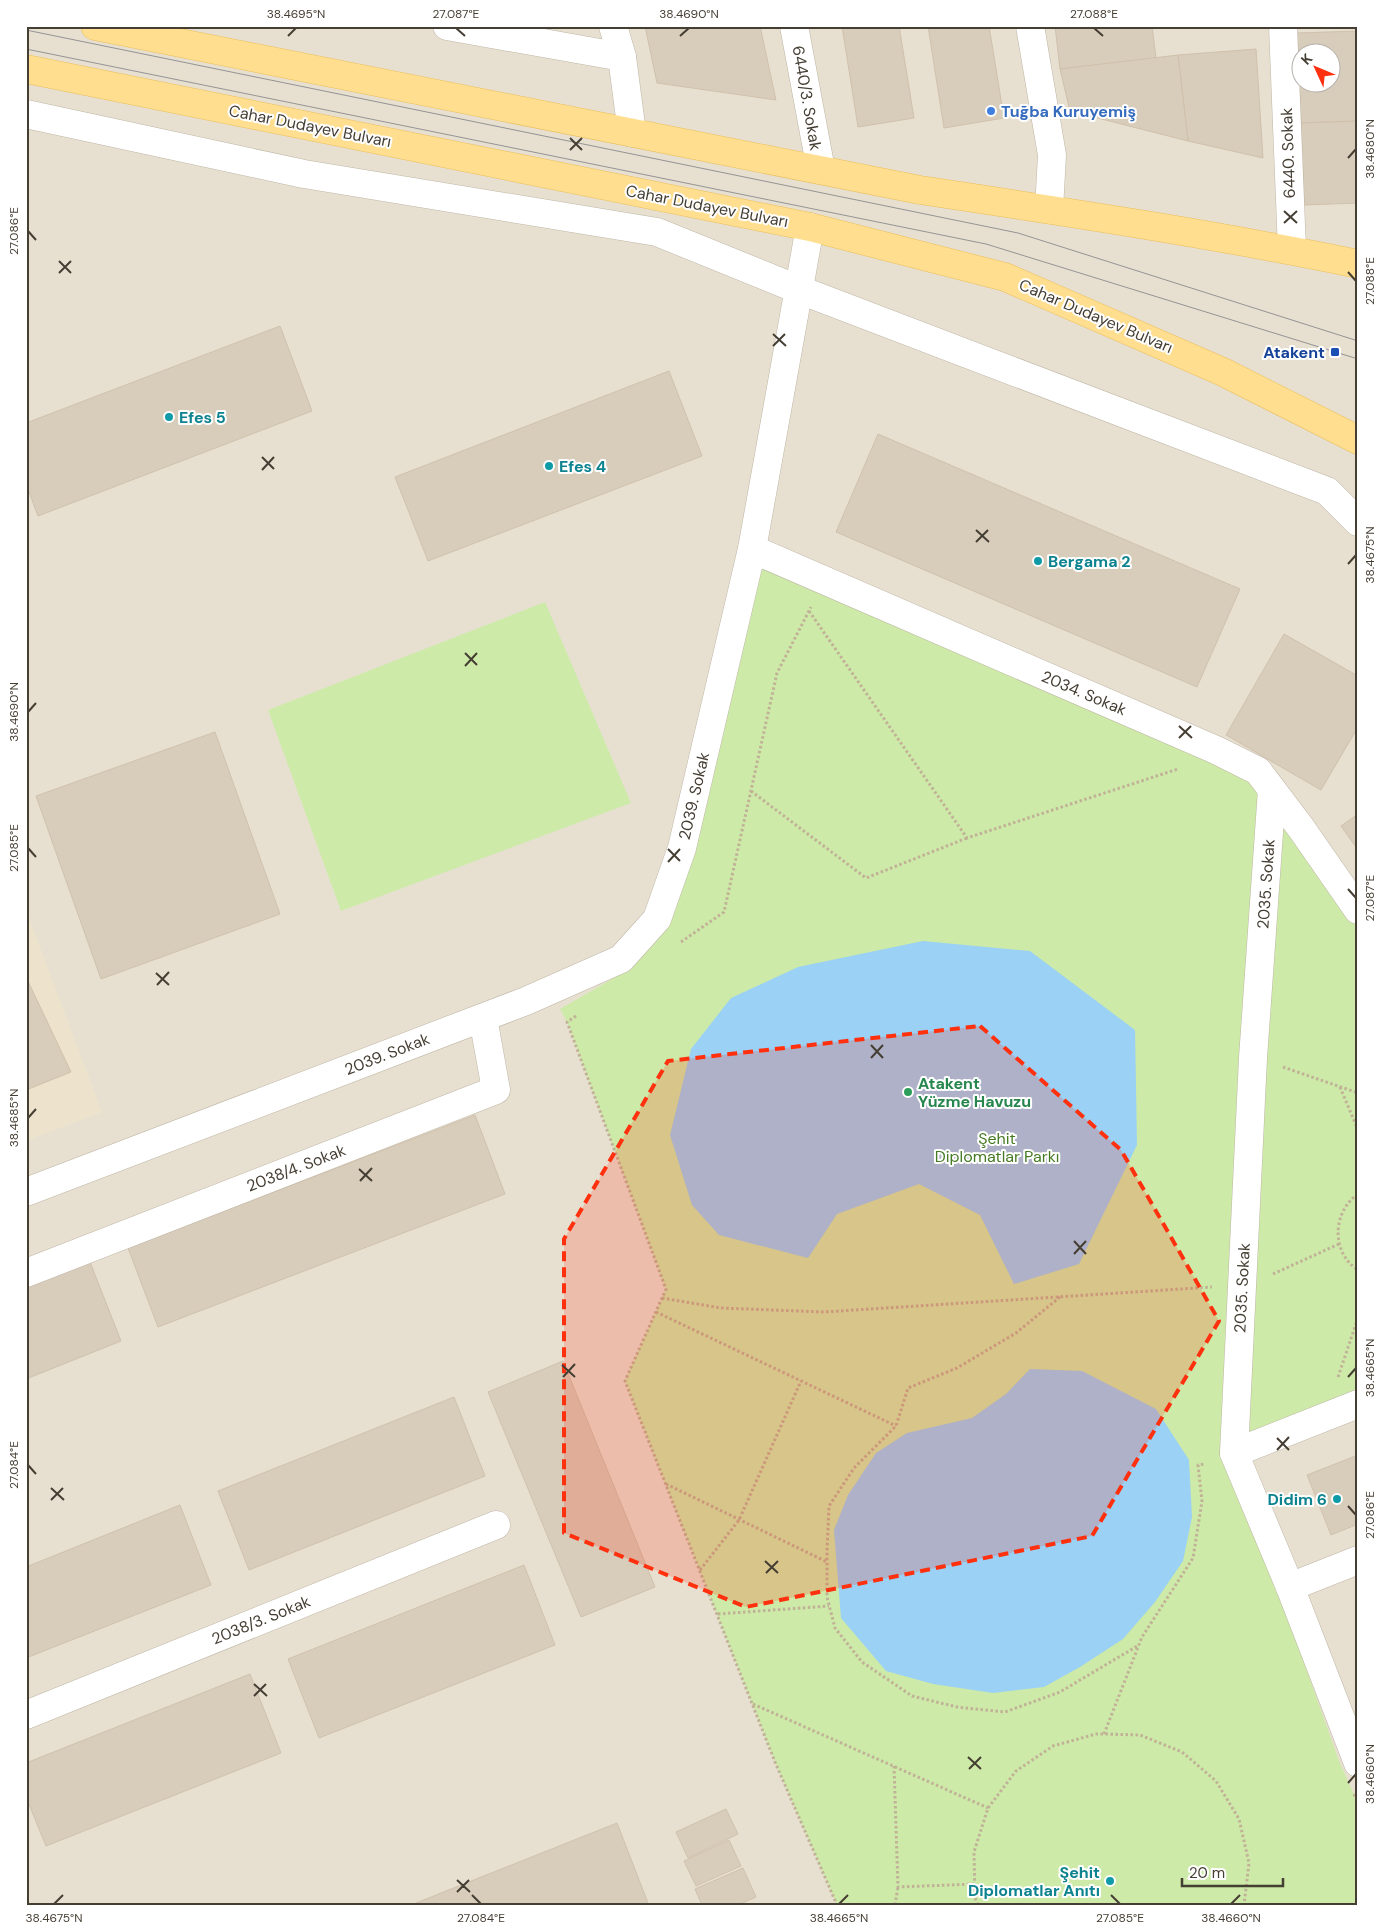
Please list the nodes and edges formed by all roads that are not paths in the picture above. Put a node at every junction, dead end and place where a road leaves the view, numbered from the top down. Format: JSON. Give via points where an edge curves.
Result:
{"nodes":[{"id":1,"x":95,"y":26,"type":"edge"},
{"id":2,"x":447,"y":26,"type":"edge"},
{"id":3,"x":613,"y":26,"type":"edge"},
{"id":4,"x":794,"y":26,"type":"edge"},
{"id":5,"x":1030,"y":26,"type":"edge"},
{"id":6,"x":1283,"y":26,"type":"edge"},
{"id":7,"x":160,"y":33,"type":"edge"},
{"id":8,"x":622,"y":58,"type":"junction"},
{"id":9,"x":26,"y":69,"type":"edge"},
{"id":10,"x":26,"y":114,"type":"edge"},
{"id":11,"x":632,"y":133,"type":"junction"},
{"id":12,"x":821,"y":170,"type":"junction"},
{"id":13,"x":1049,"y":209,"type":"junction"},
{"id":14,"x":810,"y":227,"type":"junction"},
{"id":15,"x":1292,"y":250,"type":"junction"},
{"id":16,"x":1358,"y":264,"type":"edge"},
{"id":17,"x":800,"y":290,"type":"junction"},
{"id":18,"x":1358,"y":440,"type":"edge"},
{"id":19,"x":1358,"y":522,"type":"edge"},
{"id":20,"x":752,"y":549,"type":"junction"},
{"id":21,"x":1272,"y":790,"type":"junction"},
{"id":22,"x":1358,"y":910,"type":"edge"},
{"id":23,"x":482,"y":1018,"type":"junction"},
{"id":24,"x":26,"y":1192,"type":"edge"},
{"id":25,"x":26,"y":1273,"type":"edge"},
{"id":26,"x":1358,"y":1404,"type":"edge"},
{"id":27,"x":1224,"y":1457,"type":"junction"},
{"id":28,"x":496,"y":1525,"type":"dead end"},
{"id":29,"x":1358,"y":1560,"type":"edge"},
{"id":30,"x":1290,"y":1587,"type":"junction"},
{"id":31,"x":26,"y":1715,"type":"edge"},
{"id":32,"x":1355,"y":1746,"type":"edge"}],
"edges":[{"from":1,"to":7,"type":"main road"},
{"from":2,"to":8,"type":"street"},
{"from":3,"to":8,"type":"street"},
{"from":4,"to":12,"type":"street","name":"6440/3. Sokak"},
{"from":5,"to":13,"type":"street","via":[[1052,155]]},
{"from":6,"to":15,"type":"street","name":"6440. Sokak"},
{"from":7,"to":11,"type":"main road"},
{"from":8,"to":11,"type":"street"},
{"from":9,"to":14,"type":"main road","name":"Cahar Dudayev Bulvarı"},
{"from":10,"to":17,"type":"street","via":[[304,174],[657,232]]},
{"from":11,"to":12,"type":"main road"},
{"from":12,"to":13,"type":"main road","via":[[920,190]]},
{"from":13,"to":15,"type":"main road"},
{"from":14,"to":17,"type":"street","name":"2039. Sokak"},
{"from":14,"to":18,"type":"main road","name":"Cahar Dudayev Bulvarı","via":[[1005,277],[1224,372]]},
{"from":15,"to":16,"type":"main road"},
{"from":17,"to":19,"type":"street","via":[[1327,491]]},
{"from":17,"to":20,"type":"street","name":"2039. Sokak"},
{"from":20,"to":21,"type":"street","name":"2034. Sokak","via":[[1216,750],[1258,771]]},
{"from":20,"to":23,"type":"street","name":"2039. Sokak","via":[[682,848],[657,919],[621,959]]},
{"from":21,"to":22,"type":"street","name":"2034. Sokak"},
{"from":21,"to":27,"type":"street","name":"2035. Sokak","via":[[1253,1058],[1242,1286]]},
{"from":23,"to":24,"type":"street","name":"2039. Sokak"},
{"from":23,"to":25,"type":"street","name":"2038/4. Sokak","via":[[496,1090]]},
{"from":26,"to":27,"type":"street"},
{"from":27,"to":30,"type":"street","name":"2035. Sokak"},
{"from":28,"to":31,"type":"street","name":"2038/3. Sokak"},
{"from":29,"to":30,"type":"street"},
{"from":30,"to":32,"type":"street","name":"2035. Sokak"}]}
